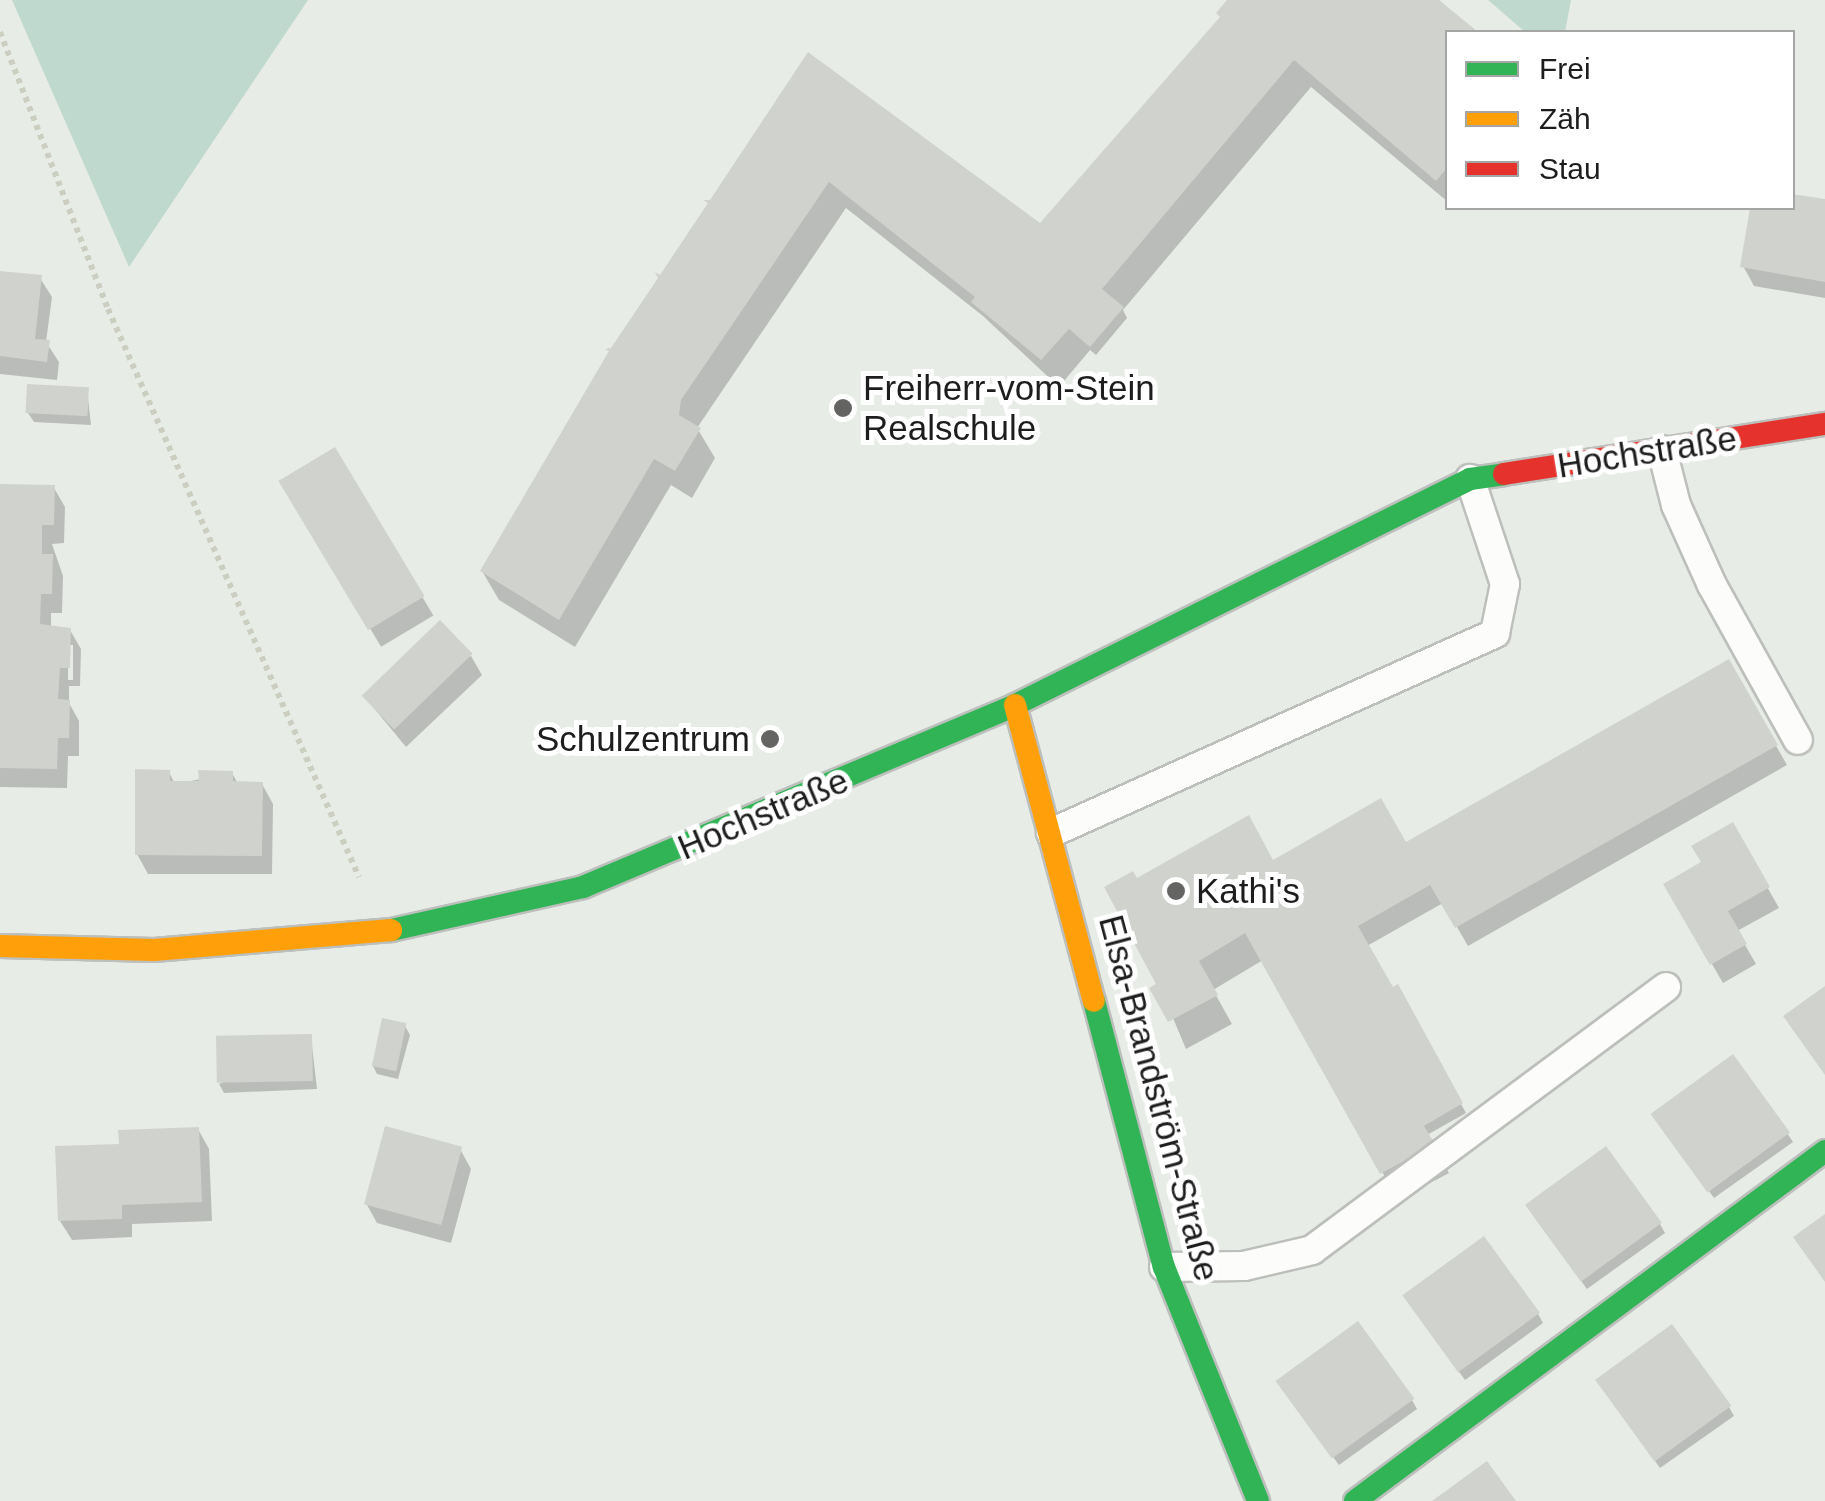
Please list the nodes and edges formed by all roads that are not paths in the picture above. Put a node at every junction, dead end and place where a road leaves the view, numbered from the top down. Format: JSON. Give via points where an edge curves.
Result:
{"nodes":[{"id":1,"x":1825,"y":424,"type":"edge"},
{"id":2,"x":1662,"y":450,"type":"junction"},
{"id":3,"x":1470,"y":480,"type":"junction"},
{"id":4,"x":1015,"y":705,"type":"junction"},
{"id":5,"x":1798,"y":740,"type":"dead end"},
{"id":6,"x":1051,"y":832,"type":"junction"},
{"id":7,"x":0,"y":946,"type":"edge"},
{"id":8,"x":1666,"y":987,"type":"dead end"},
{"id":9,"x":1825,"y":1150,"type":"edge"},
{"id":10,"x":1164,"y":1267,"type":"junction"},
{"id":11,"x":1258,"y":1501,"type":"edge"},
{"id":12,"x":1355,"y":1501,"type":"edge"}],
"edges":[{"from":1,"to":2,"type":"street","name":"Hochstraße"},
{"from":2,"to":3,"type":"street","name":"Hochstraße"},
{"from":2,"to":5,"type":"lane","via":[[1676,505],[1712,584]]},
{"from":3,"to":4,"type":"street","name":"Hochstraße"},
{"from":3,"to":6,"type":"lane","via":[[1505,584],[1495,633]]},
{"from":4,"to":6,"type":"street","name":"Elsa-Brandström-Straße"},
{"from":4,"to":7,"type":"street","name":"Hochstraße","via":[[583,887],[384,931],[154,950]]},
{"from":6,"to":10,"type":"street","name":"Elsa-Brandström-Straße"},
{"from":8,"to":10,"type":"lane","via":[[1312,1250],[1244,1266]]},
{"from":9,"to":12,"type":"street"},
{"from":10,"to":11,"type":"street","name":"Elsa-Brandström-Straße"}]}
